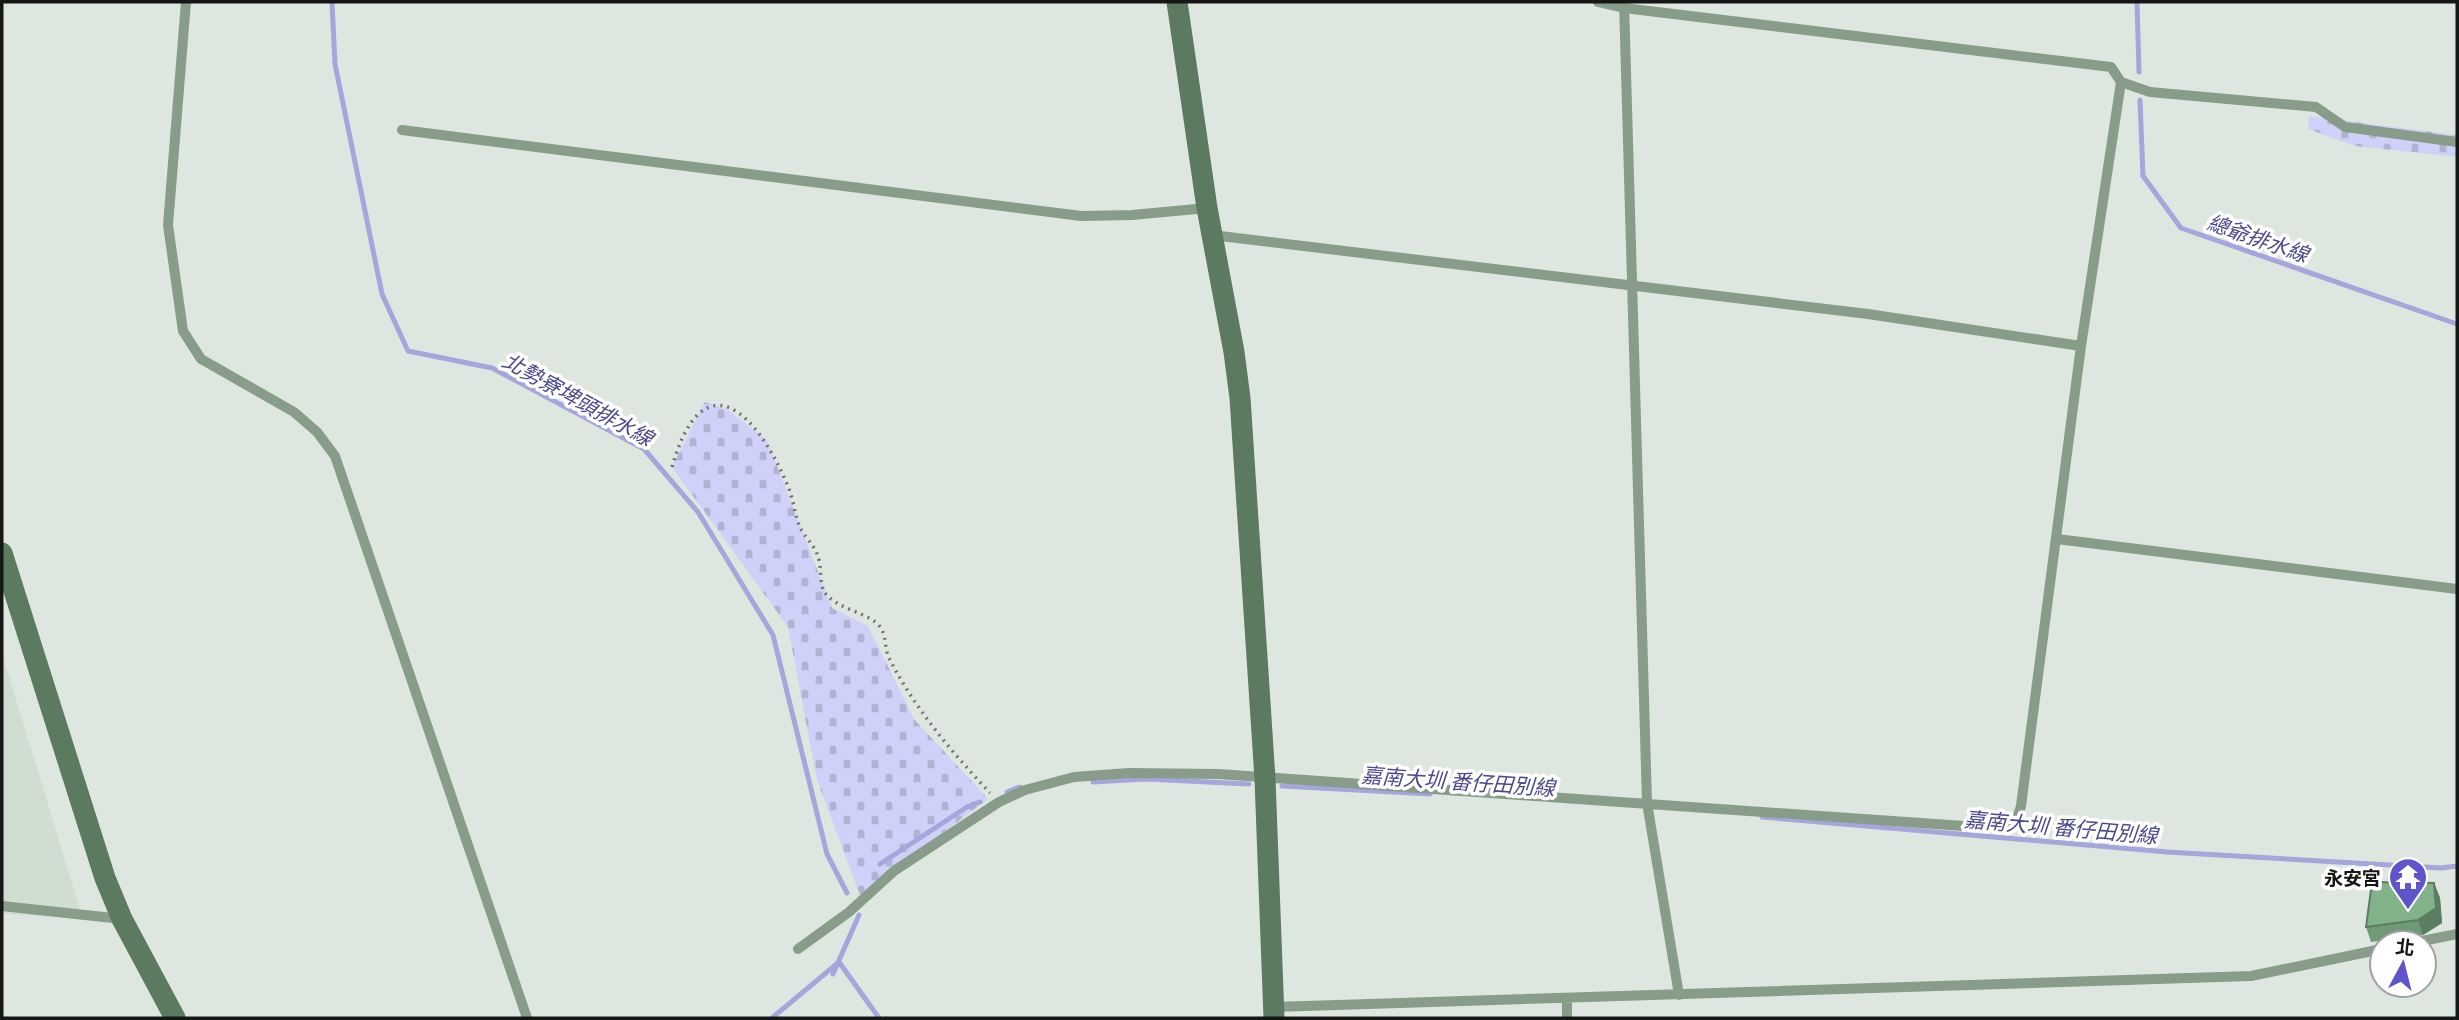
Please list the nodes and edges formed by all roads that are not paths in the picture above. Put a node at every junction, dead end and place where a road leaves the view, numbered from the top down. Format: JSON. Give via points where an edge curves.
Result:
{"nodes":[{"id":1,"x":186,"y":2,"type":"edge"},
{"id":2,"x":1177,"y":2,"type":"edge"},
{"id":3,"x":1598,"y":2,"type":"edge"},
{"id":4,"x":1624,"y":5,"type":"edge"},
{"id":5,"x":2121,"y":82,"type":"junction"},
{"id":6,"x":402,"y":130,"type":"dead end"},
{"id":7,"x":2457,"y":142,"type":"edge"},
{"id":8,"x":1207,"y":208,"type":"junction"},
{"id":9,"x":1212,"y":235,"type":"junction"},
{"id":10,"x":1632,"y":285,"type":"junction"},
{"id":11,"x":2081,"y":346,"type":"junction"},
{"id":12,"x":2057,"y":540,"type":"junction"},
{"id":13,"x":2,"y":553,"type":"edge"},
{"id":14,"x":2457,"y":589,"type":"edge"},
{"id":15,"x":1265,"y":779,"type":"junction"},
{"id":16,"x":1647,"y":803,"type":"junction"},
{"id":17,"x":2,"y":906,"type":"edge"},
{"id":18,"x":122,"y":919,"type":"junction"},
{"id":19,"x":2457,"y":934,"type":"edge"},
{"id":20,"x":2438,"y":938,"type":"edge"},
{"id":21,"x":798,"y":949,"type":"dead end"},
{"id":22,"x":2368,"y":952,"type":"edge"},
{"id":23,"x":1679,"y":995,"type":"junction"},
{"id":24,"x":1567,"y":1000,"type":"junction"},
{"id":25,"x":1274,"y":1013,"type":"edge"},
{"id":26,"x":175,"y":1018,"type":"edge"},
{"id":27,"x":527,"y":1018,"type":"edge"},
{"id":28,"x":1567,"y":1018,"type":"edge"}],
"edges":[{"from":1,"to":27,"type":"lane","via":[[167,225],[183,331],[201,359],[294,412],[335,456]]},
{"from":2,"to":8,"type":"street"},
{"from":3,"to":4,"type":"lane"},
{"from":4,"to":5,"type":"lane","via":[[2111,67]]},
{"from":4,"to":10,"type":"lane"},
{"from":5,"to":7,"type":"lane","via":[[2150,92],[2316,107],[2345,127]]},
{"from":5,"to":11,"type":"lane"},
{"from":6,"to":8,"type":"lane","via":[[1081,216]]},
{"from":8,"to":9,"type":"street"},
{"from":9,"to":10,"type":"lane"},
{"from":9,"to":15,"type":"street","via":[[1241,410]]},
{"from":10,"to":11,"type":"lane"},
{"from":10,"to":16,"type":"lane"},
{"from":11,"to":12,"type":"lane"},
{"from":12,"to":14,"type":"lane"},
{"from":12,"to":16,"type":"lane","via":[[2021,806],[2017,820],[2007,829]]},
{"from":13,"to":18,"type":"street"},
{"from":15,"to":16,"type":"lane"},
{"from":15,"to":21,"type":"lane","via":[[1129,773],[1074,777],[1025,790],[894,871]]},
{"from":15,"to":25,"type":"street"},
{"from":16,"to":23,"type":"lane"},
{"from":17,"to":18,"type":"lane"},
{"from":18,"to":26,"type":"street"},
{"from":19,"to":20,"type":"lane"},
{"from":22,"to":23,"type":"lane","via":[[2251,976]]},
{"from":23,"to":24,"type":"lane"},
{"from":24,"to":25,"type":"lane"},
{"from":24,"to":28,"type":"lane"}]}
